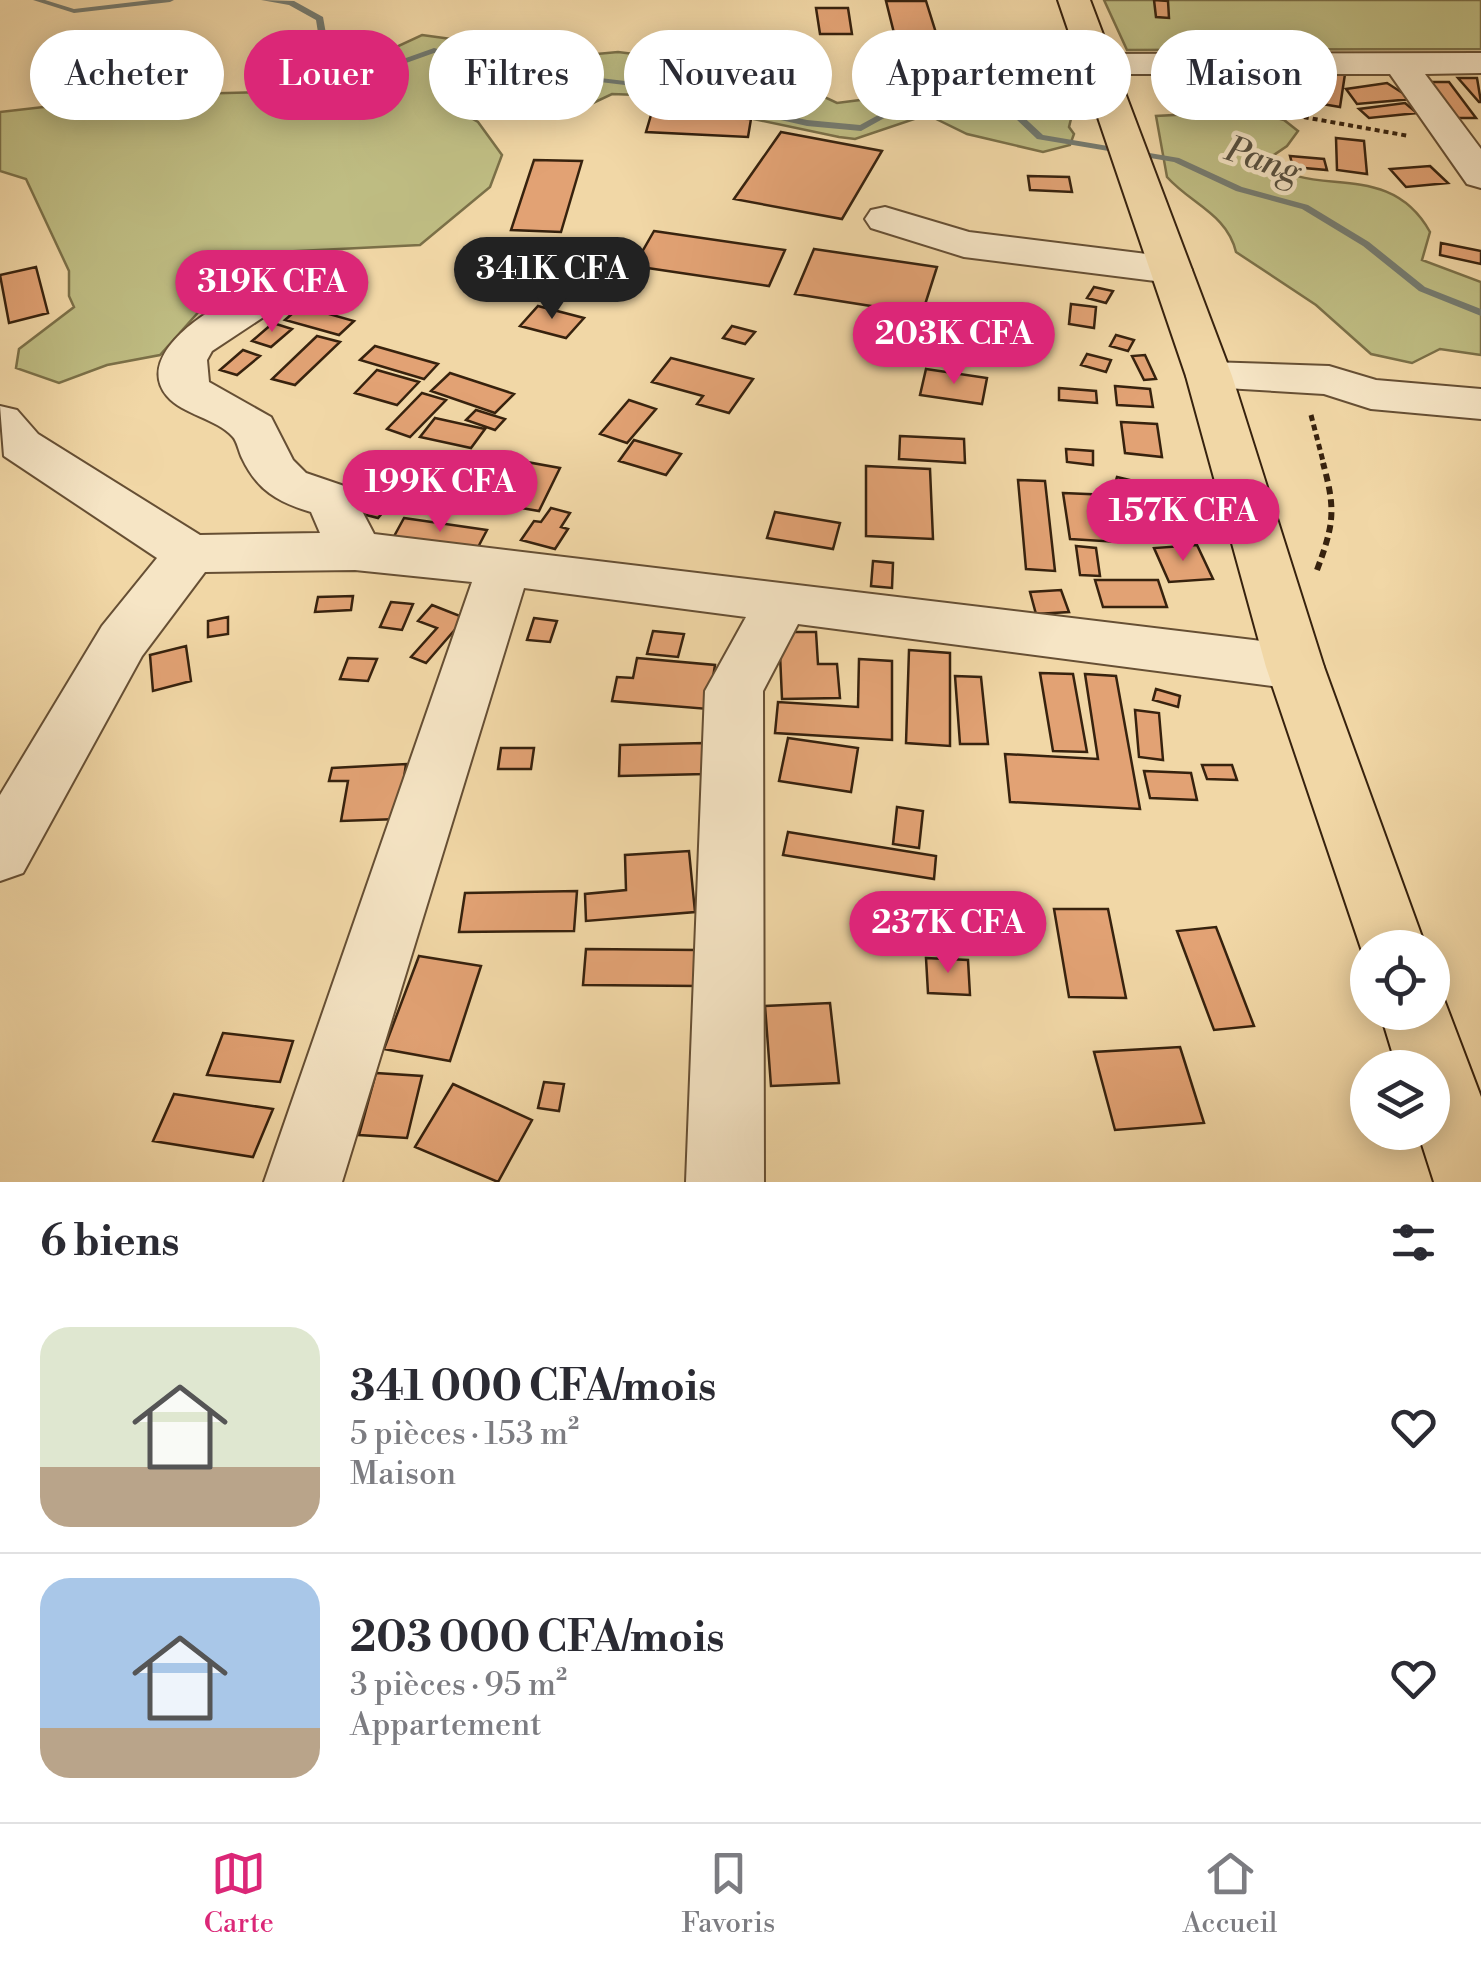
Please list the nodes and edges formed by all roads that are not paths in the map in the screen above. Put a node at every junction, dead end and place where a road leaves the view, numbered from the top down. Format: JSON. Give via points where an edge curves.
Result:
{"nodes":[{"id":1,"x":1074,"y":0,"type":"edge"},
{"id":2,"x":1084,"y":30,"type":"edge"},
{"id":3,"x":1398,"y":62,"type":"junction"},
{"id":4,"x":1131,"y":64,"type":"edge"},
{"id":5,"x":1481,"y":64,"type":"edge"},
{"id":6,"x":1117,"y":120,"type":"edge"},
{"id":7,"x":1473,"y":165,"type":"edge"},
{"id":8,"x":885,"y":219,"type":"dead end"},
{"id":9,"x":1171,"y":270,"type":"junction"},
{"id":10,"x":252,"y":305,"type":"dead end"},
{"id":11,"x":1209,"y":376,"type":"junction"},
{"id":12,"x":1481,"y":404,"type":"edge"},
{"id":13,"x":0,"y":421,"type":"edge"},
{"id":14,"x":355,"y":551,"type":"junction"},
{"id":15,"x":190,"y":554,"type":"junction"},
{"id":16,"x":504,"y":566,"type":"junction"},
{"id":17,"x":781,"y":603,"type":"junction"},
{"id":18,"x":1288,"y":642,"type":"junction"},
{"id":19,"x":0,"y":853,"type":"edge"},
{"id":20,"x":1386,"y":930,"type":"edge"},
{"id":21,"x":1421,"y":1030,"type":"edge"},
{"id":22,"x":303,"y":1182,"type":"edge"},
{"id":23,"x":725,"y":1182,"type":"edge"},
{"id":24,"x":1474,"y":1182,"type":"edge"}],
"edges":[{"from":1,"to":2,"type":"highway"},
{"from":3,"to":4,"type":"street"},
{"from":3,"to":5,"type":"street"},
{"from":3,"to":7,"type":"street"},
{"from":6,"to":9,"type":"highway"},
{"from":8,"to":9,"type":"street","via":[[964,244]]},
{"from":9,"to":11,"type":"highway"},
{"from":10,"to":14,"type":"street","via":[[194,343],[184,360],[186,389],[254,428],[280,482],[332,500]]},
{"from":11,"to":12,"type":"street","via":[[1330,380],[1370,394]]},
{"from":11,"to":18,"type":"highway"},
{"from":13,"to":15,"type":"street","via":[[21,446]]},
{"from":14,"to":15,"type":"street"},
{"from":14,"to":16,"type":"street"},
{"from":15,"to":19,"type":"street","via":[[122,641]]},
{"from":16,"to":17,"type":"street"},
{"from":16,"to":22,"type":"street"},
{"from":17,"to":18,"type":"street"},
{"from":17,"to":23,"type":"street","via":[[734,691]]},
{"from":18,"to":20,"type":"highway"},
{"from":21,"to":24,"type":"highway"}]}
